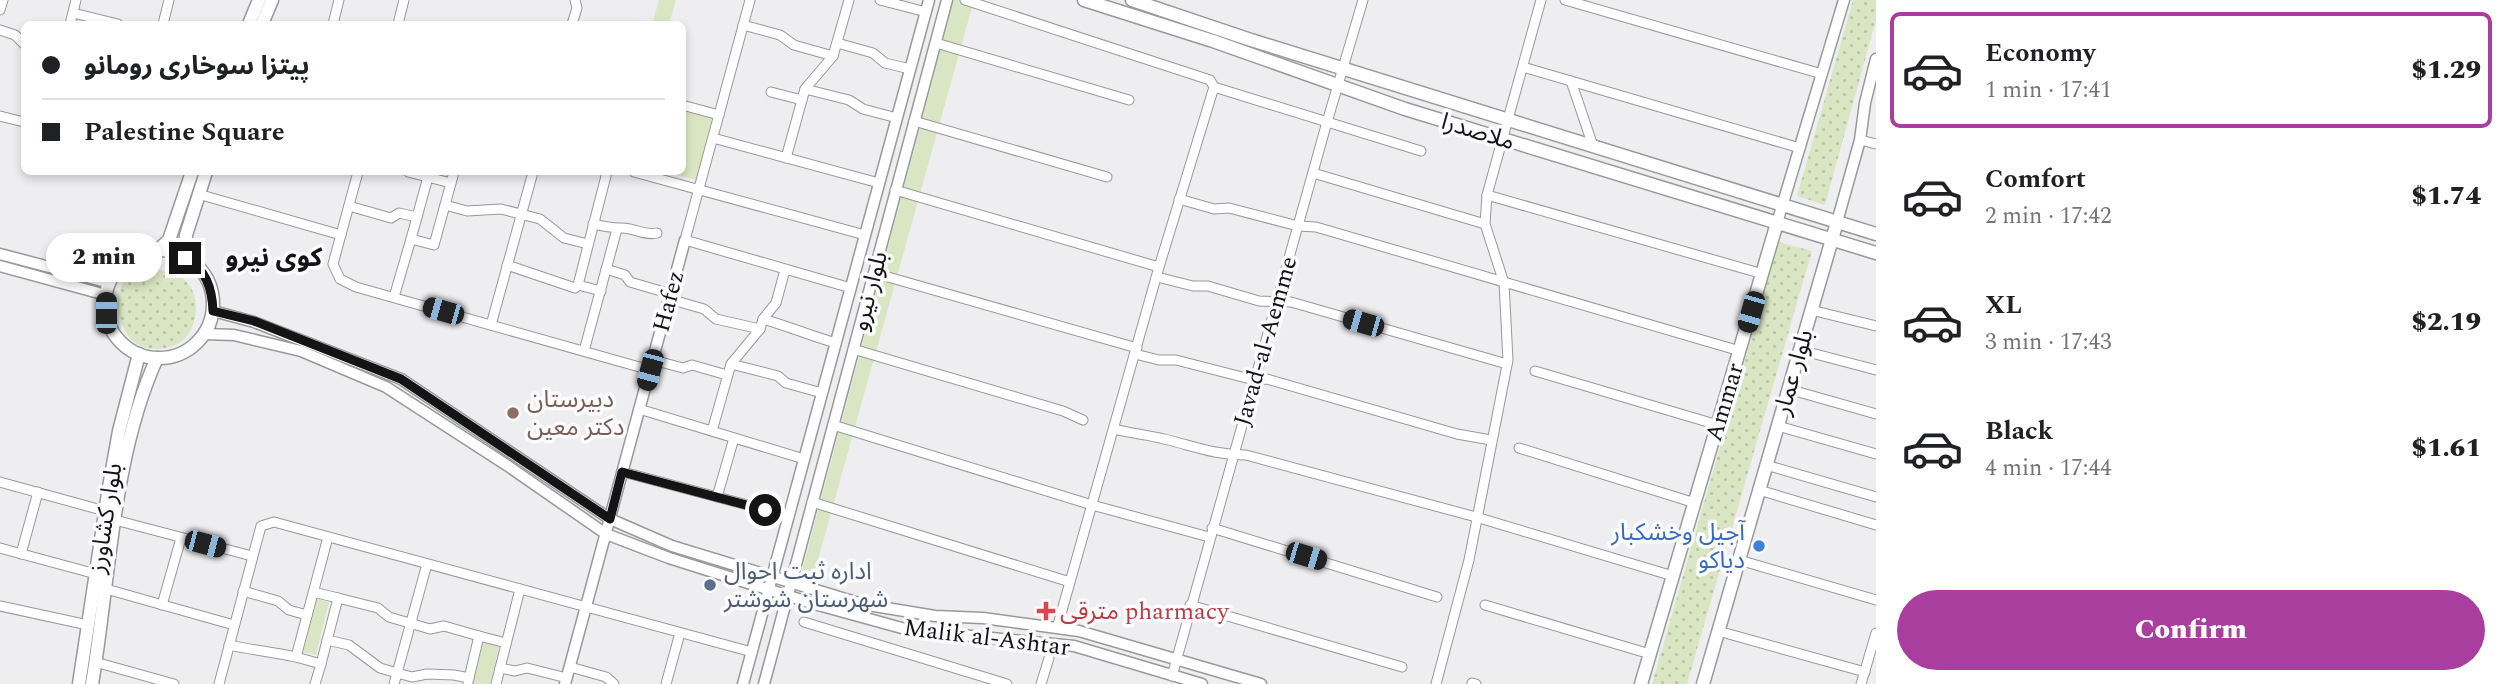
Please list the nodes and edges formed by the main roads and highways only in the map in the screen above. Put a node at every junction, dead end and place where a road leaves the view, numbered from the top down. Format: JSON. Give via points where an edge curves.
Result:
{"nodes":[{"id":1,"x":259,"y":0,"type":"edge"},
{"id":2,"x":272,"y":0,"type":"edge"},
{"id":3,"x":1084,"y":0,"type":"edge"},
{"id":4,"x":1132,"y":0,"type":"edge"},
{"id":5,"x":250,"y":21,"type":"edge"},
{"id":6,"x":263,"y":21,"type":"edge"},
{"id":7,"x":191,"y":175,"type":"edge"},
{"id":8,"x":205,"y":175,"type":"edge"},
{"id":9,"x":1754,"y":196,"type":"junction"},
{"id":10,"x":1748,"y":214,"type":"junction"},
{"id":11,"x":1837,"y":222,"type":"junction"},
{"id":12,"x":1777,"y":223,"type":"junction"},
{"id":13,"x":1876,"y":234,"type":"edge"},
{"id":14,"x":1832,"y":240,"type":"junction"},
{"id":15,"x":158,"y":250,"type":"junction"},
{"id":16,"x":1876,"y":253,"type":"edge"},
{"id":17,"x":185,"y":258,"type":"junction"},
{"id":18,"x":139,"y":354,"type":"junction"},
{"id":19,"x":157,"y":358,"type":"junction"},
{"id":20,"x":79,"y":684,"type":"edge"},
{"id":21,"x":92,"y":684,"type":"edge"},
{"id":22,"x":1641,"y":684,"type":"edge"},
{"id":23,"x":1703,"y":684,"type":"edge"}],
"edges":[{"from":1,"to":5,"type":"main road"},
{"from":2,"to":6,"type":"main road"},
{"from":3,"to":10,"type":"main road","name":"ملاصدرا","via":[[1405,109]]},
{"from":4,"to":9,"type":"main road","name":"ملاصدرا"},
{"from":7,"to":15,"type":"main road","via":[[169,240]]},
{"from":8,"to":17,"type":"main road","via":[[186,235]]},
{"from":9,"to":10,"type":"main road"},
{"from":9,"to":11,"type":"main road","name":"ملاصدرا"},
{"from":10,"to":12,"type":"main road","name":"ملاصدرا"},
{"from":11,"to":13,"type":"main road","name":"ملاصدرا"},
{"from":11,"to":14,"type":"main road","name":"بلوار عمار"},
{"from":12,"to":14,"type":"main road","name":"ملاصدرا"},
{"from":12,"to":22,"type":"main road","name":"Ammar"},
{"from":14,"to":16,"type":"main road","name":"ملاصدرا"},
{"from":14,"to":23,"type":"main road","name":"بلوار عمار"},
{"from":15,"to":17,"type":"main road"},
{"from":15,"to":18,"type":"main road","via":[[129,260],[108,289],[106,313],[112,330]]},
{"from":17,"to":19,"type":"main road","via":[[205,275],[213,311],[205,334],[192,347],[176,356]]},
{"from":18,"to":19,"type":"main road"},
{"from":18,"to":20,"type":"main road","name":"بلوار کشاورز","via":[[119,431]]},
{"from":19,"to":21,"type":"main road","via":[[129,444]]}]}
